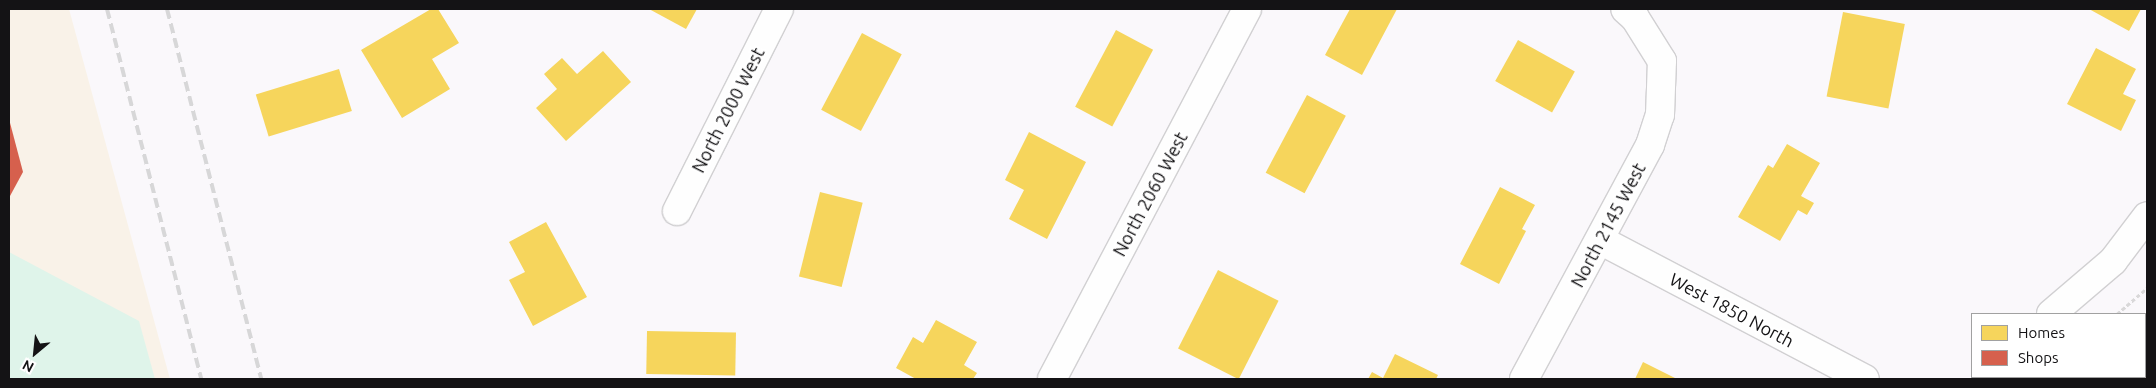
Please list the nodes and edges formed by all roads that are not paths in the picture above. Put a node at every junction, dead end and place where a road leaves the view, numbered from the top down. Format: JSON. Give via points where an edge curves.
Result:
{"nodes":[{"id":1,"x":779,"y":9,"type":"edge"},
{"id":2,"x":1247,"y":9,"type":"edge"},
{"id":3,"x":1625,"y":9,"type":"edge"},
{"id":4,"x":677,"y":211,"type":"dead end"},
{"id":5,"x":2147,"y":216,"type":"edge"},
{"id":6,"x":1600,"y":240,"type":"junction"},
{"id":7,"x":2052,"y":313,"type":"edge"},
{"id":8,"x":1052,"y":379,"type":"edge"},
{"id":9,"x":1524,"y":379,"type":"edge"},
{"id":10,"x":1865,"y":379,"type":"edge"}],
"edges":[{"from":1,"to":4,"type":"street","name":"North 2000 West"},
{"from":2,"to":8,"type":"street","name":"North 2060 West"},
{"from":3,"to":6,"type":"street","name":"North 2145 West","via":[[1635,18],[1662,61],[1660,115],[1650,145]]},
{"from":5,"to":7,"type":"street","via":[[2113,261]]},
{"from":6,"to":9,"type":"street","name":"North 2145 West"},
{"from":6,"to":10,"type":"street","name":"West 1850 North"}]}
